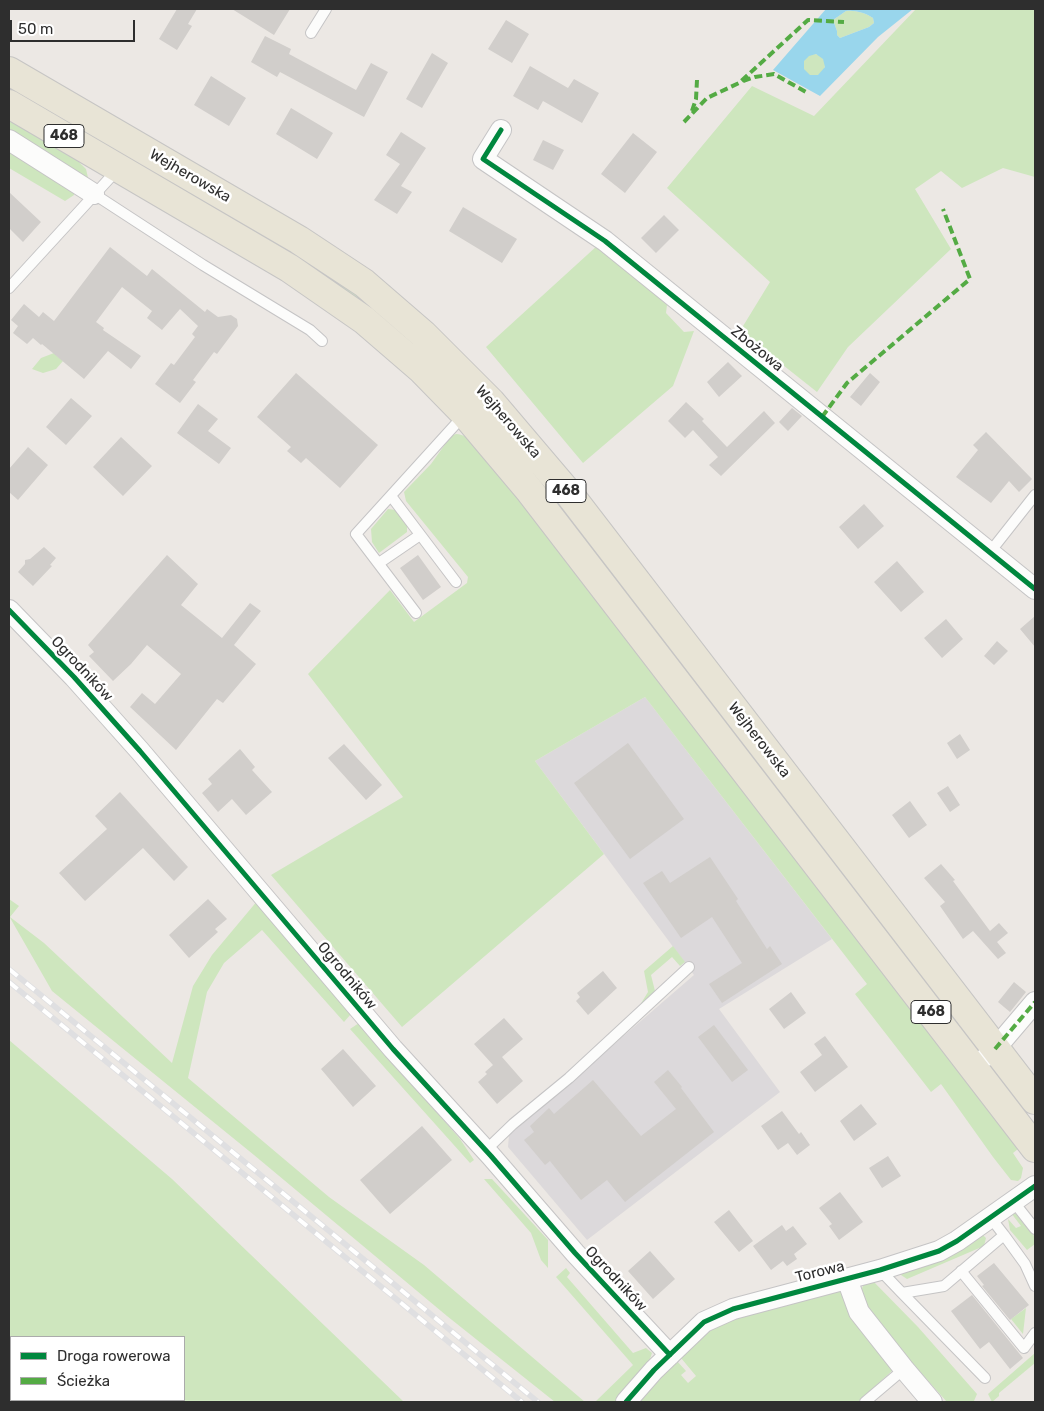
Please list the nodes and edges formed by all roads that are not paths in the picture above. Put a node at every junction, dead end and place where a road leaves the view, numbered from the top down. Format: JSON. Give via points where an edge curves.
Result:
{"nodes":[{"id":1,"x":326,"y":9,"type":"edge"},
{"id":2,"x":311,"y":32,"type":"dead end"},
{"id":3,"x":9,"y":71,"type":"edge"},
{"id":4,"x":9,"y":104,"type":"edge"},
{"id":5,"x":501,"y":130,"type":"dead end"},
{"id":6,"x":9,"y":140,"type":"edge"},
{"id":7,"x":118,"y":168,"type":"junction"},
{"id":8,"x":94,"y":194,"type":"junction"},
{"id":9,"x":9,"y":288,"type":"edge"},
{"id":10,"x":322,"y":341,"type":"dead end"},
{"id":11,"x":465,"y":414,"type":"junction"},
{"id":12,"x":1035,"y":495,"type":"edge"},
{"id":13,"x":391,"y":496,"type":"junction"},
{"id":14,"x":420,"y":535,"type":"junction"},
{"id":15,"x":990,"y":552,"type":"junction"},
{"id":16,"x":379,"y":564,"type":"junction"},
{"id":17,"x":456,"y":582,"type":"dead end"},
{"id":18,"x":1035,"y":589,"type":"edge"},
{"id":19,"x":9,"y":610,"type":"edge"},
{"id":20,"x":416,"y":613,"type":"dead end"},
{"id":21,"x":689,"y":967,"type":"dead end"},
{"id":22,"x":1035,"y":1002,"type":"edge"},
{"id":23,"x":996,"y":1049,"type":"junction"},
{"id":24,"x":973,"y":1067,"type":"junction"},
{"id":25,"x":1035,"y":1100,"type":"edge"},
{"id":26,"x":1035,"y":1148,"type":"edge"},
{"id":27,"x":486,"y":1150,"type":"junction"},
{"id":28,"x":1035,"y":1186,"type":"edge"},
{"id":29,"x":1013,"y":1201,"type":"junction"},
{"id":30,"x":990,"y":1217,"type":"junction"},
{"id":31,"x":1035,"y":1229,"type":"edge"},
{"id":32,"x":1004,"y":1236,"type":"junction"},
{"id":33,"x":880,"y":1270,"type":"junction"},
{"id":34,"x":961,"y":1271,"type":"junction"},
{"id":35,"x":847,"y":1279,"type":"junction"},
{"id":36,"x":1035,"y":1286,"type":"edge"},
{"id":37,"x":902,"y":1293,"type":"junction"},
{"id":38,"x":1035,"y":1333,"type":"edge"},
{"id":39,"x":670,"y":1355,"type":"junction"},
{"id":40,"x":904,"y":1369,"type":"junction"},
{"id":41,"x":985,"y":1378,"type":"dead end"},
{"id":42,"x":626,"y":1402,"type":"edge"},
{"id":43,"x":864,"y":1402,"type":"edge"},
{"id":44,"x":932,"y":1402,"type":"edge"}],
"edges":[{"from":1,"to":2,"type":"lane"},
{"from":3,"to":23,"type":"main road","name":"Wejherowska","number":"468","via":[[299,240],[364,283],[450,360],[491,402],[564,488]]},
{"from":4,"to":7,"type":"main road","name":"Wejherowska","number":"468"},
{"from":5,"to":15,"type":"street","name":"Zbożowa","via":[[483,159],[605,241]]},
{"from":6,"to":8,"type":"street"},
{"from":7,"to":8,"type":"lane"},
{"from":7,"to":11,"type":"main road","name":"Wejherowska","number":"468","via":[[289,268],[364,320],[422,370]]},
{"from":8,"to":9,"type":"lane"},
{"from":8,"to":10,"type":"lane","via":[[310,330]]},
{"from":11,"to":13,"type":"lane"},
{"from":11,"to":24,"type":"main road","name":"Wejherowska","number":"468","via":[[529,490]]},
{"from":12,"to":15,"type":"lane"},
{"from":13,"to":14,"type":"lane"},
{"from":13,"to":16,"type":"lane","via":[[356,534]]},
{"from":14,"to":16,"type":"lane"},
{"from":14,"to":17,"type":"lane"},
{"from":15,"to":18,"type":"street","name":"Zbożowa"},
{"from":16,"to":20,"type":"lane"},
{"from":19,"to":27,"type":"street","name":"Ogrodników","via":[[140,751],[393,1049]]},
{"from":21,"to":27,"type":"lane"},
{"from":22,"to":23,"type":"street"},
{"from":23,"to":24,"type":"street"},
{"from":23,"to":25,"type":"main road","name":"Wejherowska","number":"468"},
{"from":24,"to":26,"type":"main road","name":"Wejherowska","number":"468"},
{"from":27,"to":39,"type":"street","name":"Ogrodników","via":[[575,1253]]},
{"from":28,"to":29,"type":"street","name":"Torowa"},
{"from":29,"to":30,"type":"street","name":"Torowa"},
{"from":29,"to":31,"type":"lane"},
{"from":30,"to":32,"type":"lane"},
{"from":30,"to":33,"type":"street","name":"Torowa","via":[[938,1251]]},
{"from":32,"to":34,"type":"lane"},
{"from":32,"to":36,"type":"lane","via":[[1025,1264]]},
{"from":33,"to":35,"type":"street","name":"Torowa"},
{"from":33,"to":37,"type":"lane"},
{"from":34,"to":37,"type":"lane","via":[[944,1286]]},
{"from":34,"to":38,"type":"lane","via":[[1024,1348]]},
{"from":35,"to":39,"type":"street","name":"Torowa","via":[[733,1309],[704,1322]]},
{"from":35,"to":40,"type":"street","name":"Torowa","via":[[859,1312]]},
{"from":37,"to":41,"type":"lane"},
{"from":39,"to":42,"type":"street","name":"Torowa"},
{"from":40,"to":43,"type":"lane"},
{"from":40,"to":44,"type":"street","name":"Torowa"}]}
